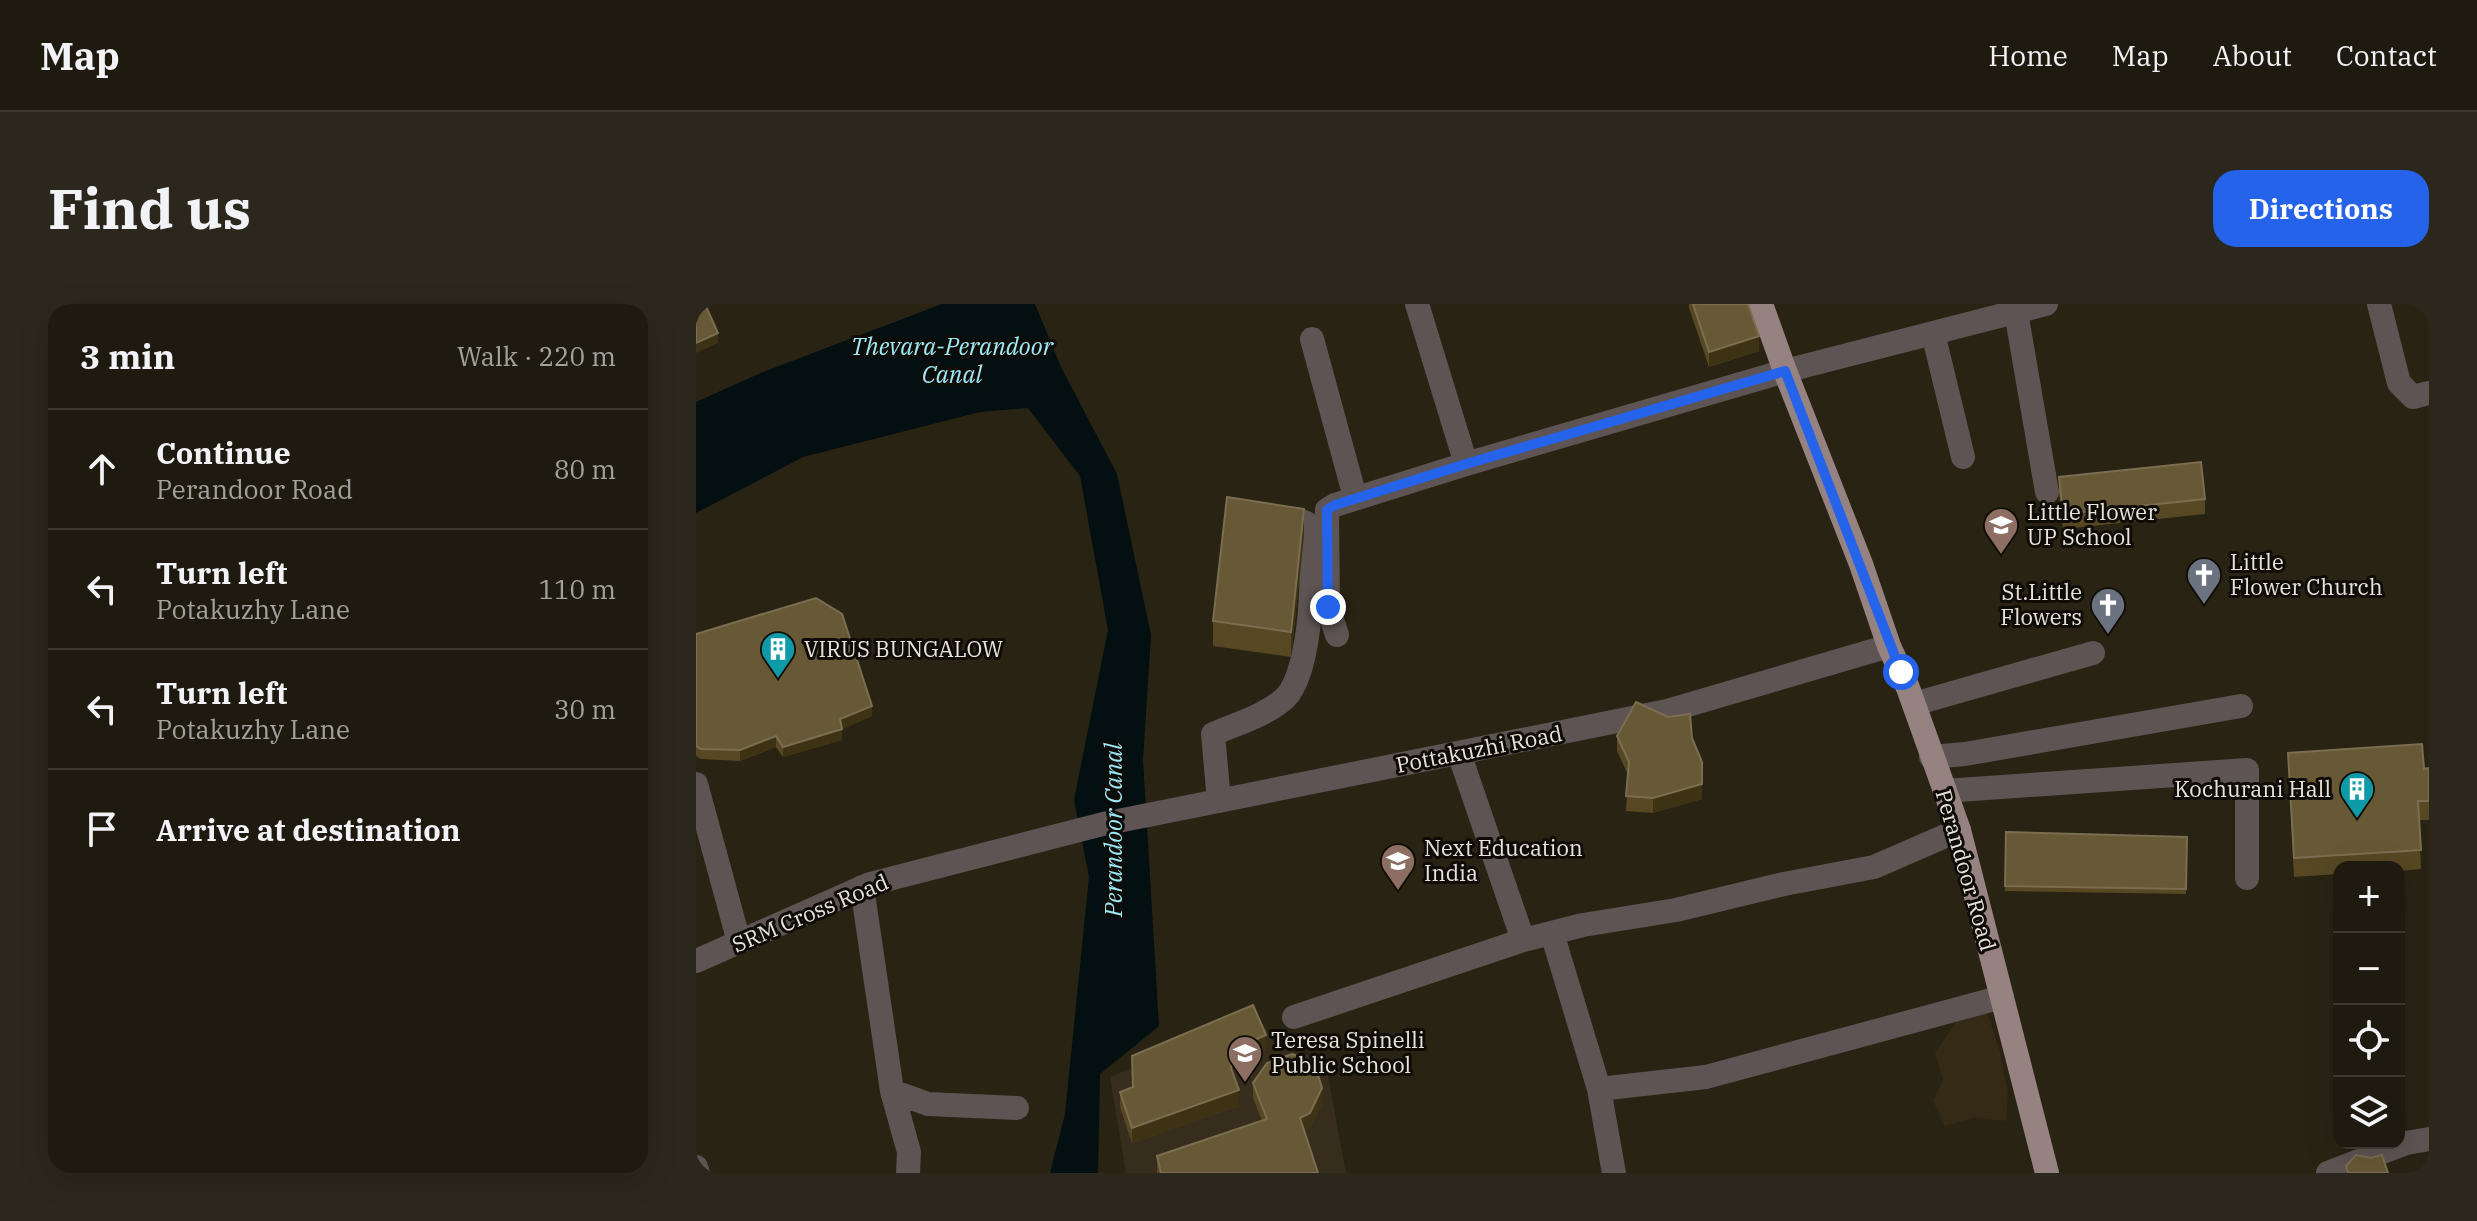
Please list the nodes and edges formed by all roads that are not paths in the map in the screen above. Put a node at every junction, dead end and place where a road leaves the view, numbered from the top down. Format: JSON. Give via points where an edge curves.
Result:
{"nodes":[{"id":1,"x":1417,"y":304,"type":"edge"},
{"id":2,"x":1761,"y":304,"type":"edge"},
{"id":3,"x":2046,"y":304,"type":"edge"},
{"id":4,"x":2379,"y":304,"type":"edge"},
{"id":5,"x":2016,"y":312,"type":"junction"},
{"id":6,"x":1933,"y":333,"type":"junction"},
{"id":7,"x":1312,"y":339,"type":"dead end"},
{"id":8,"x":1785,"y":371,"type":"junction"},
{"id":9,"x":2429,"y":393,"type":"edge"},
{"id":10,"x":1963,"y":457,"type":"dead end"},
{"id":11,"x":1466,"y":464,"type":"junction"},
{"id":12,"x":2047,"y":492,"type":"dead end"},
{"id":13,"x":1355,"y":497,"type":"junction"},
{"id":14,"x":1296,"y":519,"type":"edge"},
{"id":15,"x":1337,"y":635,"type":"dead end"},
{"id":16,"x":1889,"y":646,"type":"junction"},
{"id":17,"x":2093,"y":653,"type":"dead end"},
{"id":18,"x":1914,"y":704,"type":"junction"},
{"id":19,"x":2241,"y":706,"type":"dead end"},
{"id":20,"x":1459,"y":753,"type":"junction"},
{"id":21,"x":1931,"y":757,"type":"junction"},
{"id":22,"x":696,"y":784,"type":"edge"},
{"id":23,"x":1944,"y":791,"type":"junction"},
{"id":24,"x":1219,"y":801,"type":"junction"},
{"id":25,"x":1959,"y":830,"type":"junction"},
{"id":26,"x":1065,"y":834,"type":"joint"},
{"id":27,"x":2247,"y":878,"type":"dead end"},
{"id":28,"x":862,"y":887,"type":"junction"},
{"id":29,"x":1552,"y":933,"type":"junction"},
{"id":30,"x":1523,"y":940,"type":"junction"},
{"id":31,"x":739,"y":942,"type":"junction"},
{"id":32,"x":696,"y":961,"type":"edge"},
{"id":33,"x":2002,"y":997,"type":"junction"},
{"id":34,"x":1294,"y":1017,"type":"dead end"},
{"id":35,"x":1599,"y":1089,"type":"junction"},
{"id":36,"x":892,"y":1091,"type":"junction"},
{"id":37,"x":1017,"y":1108,"type":"dead end"},
{"id":38,"x":2429,"y":1139,"type":"edge"},
{"id":39,"x":696,"y":1167,"type":"edge"},
{"id":40,"x":698,"y":1173,"type":"edge"},
{"id":41,"x":908,"y":1173,"type":"edge"},
{"id":42,"x":1614,"y":1173,"type":"edge"},
{"id":43,"x":2047,"y":1173,"type":"edge"},
{"id":44,"x":2328,"y":1173,"type":"edge"}],
"edges":[{"from":1,"to":11,"type":"street"},
{"from":2,"to":8,"type":"main road","name":"Perandoor Road"},
{"from":3,"to":5,"type":"street"},
{"from":4,"to":9,"type":"street","via":[[2399,383],[2413,397]]},
{"from":5,"to":6,"type":"street"},
{"from":5,"to":12,"type":"street"},
{"from":6,"to":8,"type":"street"},
{"from":6,"to":10,"type":"street"},
{"from":7,"to":13,"type":"street"},
{"from":8,"to":11,"type":"street"},
{"from":8,"to":16,"type":"main road","name":"Perandoor Road"},
{"from":11,"to":13,"type":"street"},
{"from":13,"to":15,"type":"street","via":[[1327,510],[1328,607]]},
{"from":14,"to":24,"type":"street","via":[[1306,523],[1310,536],[1311,581],[1308,634],[1297,675],[1288,696],[1276,705],[1213,734]]},
{"from":16,"to":18,"type":"main road","name":"Perandoor Road"},
{"from":16,"to":20,"type":"street","name":"Pottakuzhi Road","via":[[1667,711]]},
{"from":17,"to":18,"type":"street"},
{"from":18,"to":21,"type":"main road","name":"Perandoor Road"},
{"from":19,"to":21,"type":"street"},
{"from":20,"to":24,"type":"street","name":"Pottakuzhi Road"},
{"from":20,"to":30,"type":"street"},
{"from":21,"to":23,"type":"main road","name":"Perandoor Road"},
{"from":22,"to":31,"type":"street"},
{"from":23,"to":25,"type":"main road","name":"Perandoor Road"},
{"from":23,"to":27,"type":"street","via":[[2247,770]]},
{"from":24,"to":26,"type":"street","name":"Pottakuzhi Road"},
{"from":25,"to":29,"type":"street","via":[[1874,867]]},
{"from":25,"to":33,"type":"main road","name":"Perandoor Road"},
{"from":26,"to":28,"type":"street","name":"SRM Cross Road"},
{"from":28,"to":31,"type":"street","name":"SRM Cross Road"},
{"from":28,"to":36,"type":"street"},
{"from":29,"to":30,"type":"street"},
{"from":29,"to":35,"type":"street"},
{"from":30,"to":34,"type":"street"},
{"from":31,"to":32,"type":"street","name":"SRM Cross Road"},
{"from":33,"to":35,"type":"street","via":[[1706,1077]]},
{"from":33,"to":43,"type":"main road","name":"Perandoor Road"},
{"from":35,"to":42,"type":"street"},
{"from":36,"to":37,"type":"street","via":[[928,1104]]},
{"from":36,"to":41,"type":"street","via":[[909,1152]]},
{"from":38,"to":44,"type":"street"},
{"from":39,"to":40,"type":"street"}]}
